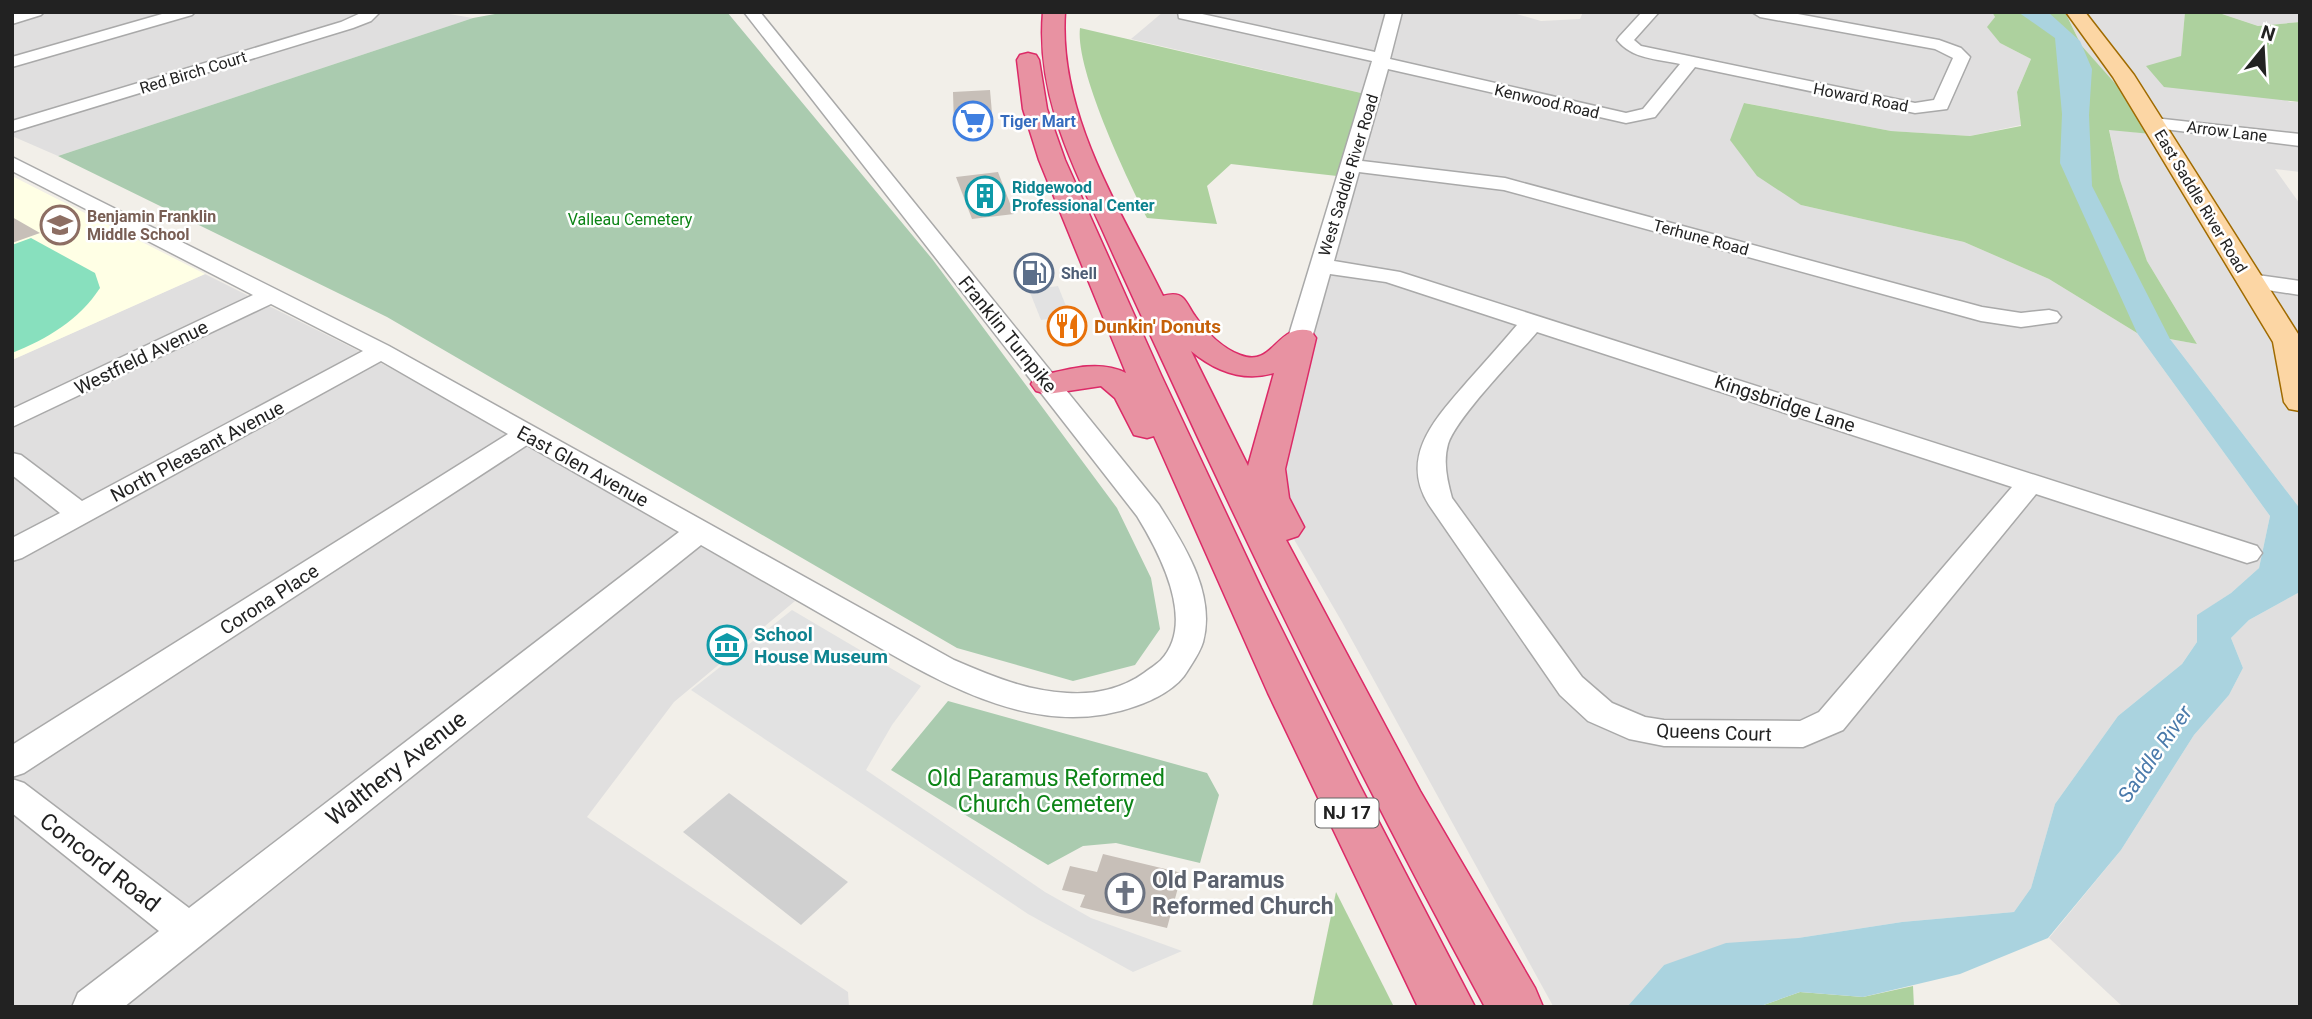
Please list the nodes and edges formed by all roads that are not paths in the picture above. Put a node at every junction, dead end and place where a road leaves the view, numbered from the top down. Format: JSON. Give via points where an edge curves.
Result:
{"nodes":[{"id":1,"x":36,"y":12,"type":"edge"},
{"id":2,"x":187,"y":12,"type":"edge"},
{"id":3,"x":372,"y":12,"type":"edge"},
{"id":4,"x":752,"y":12,"type":"edge"},
{"id":5,"x":1054,"y":12,"type":"edge"},
{"id":6,"x":1394,"y":12,"type":"edge"},
{"id":7,"x":1651,"y":12,"type":"edge"},
{"id":8,"x":1760,"y":12,"type":"edge"},
{"id":9,"x":2075,"y":12,"type":"edge"},
{"id":10,"x":1184,"y":15,"type":"dead end"},
{"id":11,"x":12,"y":19,"type":"edge"},
{"id":12,"x":1027,"y":39,"type":"dead end"},
{"id":13,"x":1381,"y":60,"type":"junction"},
{"id":14,"x":12,"y":62,"type":"edge"},
{"id":15,"x":1690,"y":62,"type":"junction"},
{"id":16,"x":2154,"y":123,"type":"junction"},
{"id":17,"x":12,"y":127,"type":"edge"},
{"id":18,"x":2300,"y":140,"type":"edge"},
{"id":19,"x":12,"y":163,"type":"edge"},
{"id":20,"x":1350,"y":165,"type":"junction"},
{"id":21,"x":1114,"y":262,"type":"junction"},
{"id":22,"x":1321,"y":266,"type":"junction"},
{"id":23,"x":2250,"y":281,"type":"junction"},
{"id":24,"x":2300,"y":288,"type":"edge"},
{"id":25,"x":271,"y":295,"type":"junction"},
{"id":26,"x":2049,"y":317,"type":"dead end"},
{"id":27,"x":1532,"y":323,"type":"junction"},
{"id":28,"x":1300,"y":338,"type":"junction"},
{"id":29,"x":381,"y":351,"type":"junction"},
{"id":30,"x":1043,"y":377,"type":"junction"},
{"id":31,"x":2300,"y":402,"type":"edge"},
{"id":32,"x":12,"y":419,"type":"edge"},
{"id":33,"x":526,"y":434,"type":"junction"},
{"id":34,"x":12,"y":461,"type":"edge"},
{"id":35,"x":2031,"y":482,"type":"junction"},
{"id":36,"x":80,"y":514,"type":"junction"},
{"id":37,"x":700,"y":531,"type":"junction"},
{"id":38,"x":1217,"y":537,"type":"junction"},
{"id":39,"x":12,"y":551,"type":"edge"},
{"id":40,"x":2247,"y":553,"type":"dead end"},
{"id":41,"x":1323,"y":656,"type":"junction"},
{"id":42,"x":1162,"y":677,"type":"joint"},
{"id":43,"x":12,"y":763,"type":"edge"},
{"id":44,"x":12,"y":793,"type":"edge"},
{"id":45,"x":188,"y":931,"type":"junction"},
{"id":46,"x":92,"y":1007,"type":"edge"},
{"id":47,"x":1447,"y":1007,"type":"edge"},
{"id":48,"x":1515,"y":1007,"type":"edge"}],
"edges":[{"from":1,"to":11,"type":"street"},
{"from":2,"to":14,"type":"street"},
{"from":3,"to":17,"type":"street","name":"Red Birch Court","via":[[347,25]]},
{"from":4,"to":30,"type":"street","name":"Franklin Turnpike"},
{"from":5,"to":21,"type":"highway","number":"NJ 17","via":[[1054,65],[1064,111],[1085,163]]},
{"from":6,"to":13,"type":"street","name":"West Saddle River Road"},
{"from":7,"to":15,"type":"street","via":[[1626,37],[1626,43],[1644,53]]},
{"from":8,"to":15,"type":"street","name":"Howard Road","via":[[1939,46],[1962,57],[1941,105],[1927,108]]},
{"from":9,"to":16,"type":"main road","name":"East Saddle River Road"},
{"from":10,"to":13,"type":"street","name":"Kenwood Road"},
{"from":12,"to":21,"type":"highway","number":"NJ 17","via":[[1038,119],[1057,172]]},
{"from":13,"to":15,"type":"street","name":"Kenwood Road","via":[[1626,118],[1649,113]]},
{"from":13,"to":20,"type":"street","name":"West Saddle River Road"},
{"from":16,"to":18,"type":"street","name":"Arrow Lane"},
{"from":16,"to":23,"type":"main road","name":"East Saddle River Road"},
{"from":19,"to":25,"type":"street","name":"East Glen Avenue"},
{"from":20,"to":22,"type":"street","name":"West Saddle River Road"},
{"from":20,"to":26,"type":"street","name":"Terhune Road","via":[[1505,184],[1981,314],[2021,320]]},
{"from":21,"to":28,"type":"highway","via":[[1170,302],[1194,338],[1222,358],[1240,365],[1267,364],[1286,354]]},
{"from":21,"to":30,"type":"highway","via":[[1105,342],[1088,358]]},
{"from":21,"to":38,"type":"highway","number":"NJ 17"},
{"from":21,"to":41,"type":"highway","number":"NJ 17"},
{"from":22,"to":27,"type":"street","name":"Kingsbridge Lane","via":[[1378,273]]},
{"from":22,"to":28,"type":"street","name":"West Saddle River Road"},
{"from":23,"to":24,"type":"street"},
{"from":23,"to":31,"type":"main road","name":"East Saddle River Road","via":[[2287,342]]},
{"from":25,"to":29,"type":"street","name":"East Glen Avenue"},
{"from":25,"to":32,"type":"street","name":"Westfield Avenue"},
{"from":27,"to":35,"type":"street","name":"Kingsbridge Lane"},
{"from":27,"to":35,"type":"street","name":"Queens Court","via":[[1442,427],[1432,450],[1432,478],[1439,499],[1571,686],[1600,712],[1641,730],[1804,734],[1831,721]]},
{"from":28,"to":41,"type":"highway","via":[[1265,479],[1298,556]]},
{"from":29,"to":33,"type":"street","name":"East Glen Avenue"},
{"from":29,"to":36,"type":"street","name":"North Pleasant Avenue"},
{"from":30,"to":38,"type":"highway","via":[[1095,374],[1125,386],[1161,460]]},
{"from":30,"to":42,"type":"street","name":"Franklin Turnpike","via":[[1145,506],[1180,565],[1190,604],[1189,631],[1182,654]]},
{"from":33,"to":37,"type":"street","name":"East Glen Avenue"},
{"from":33,"to":43,"type":"street","name":"Corona Place"},
{"from":34,"to":36,"type":"street"},
{"from":35,"to":40,"type":"street","name":"Kingsbridge Lane"},
{"from":36,"to":39,"type":"street","name":"North Pleasant Avenue"},
{"from":37,"to":42,"type":"street","name":"East Glen Avenue","via":[[917,656],[1009,696],[1068,706],[1101,704],[1128,697]]},
{"from":37,"to":45,"type":"street","name":"Walthery Avenue"},
{"from":38,"to":47,"type":"highway","number":"NJ 17","via":[[1295,707]]},
{"from":41,"to":48,"type":"highway","number":"NJ 17"},
{"from":44,"to":45,"type":"street","name":"Concord Road"},
{"from":45,"to":46,"type":"street","name":"Walthery Avenue"}]}
